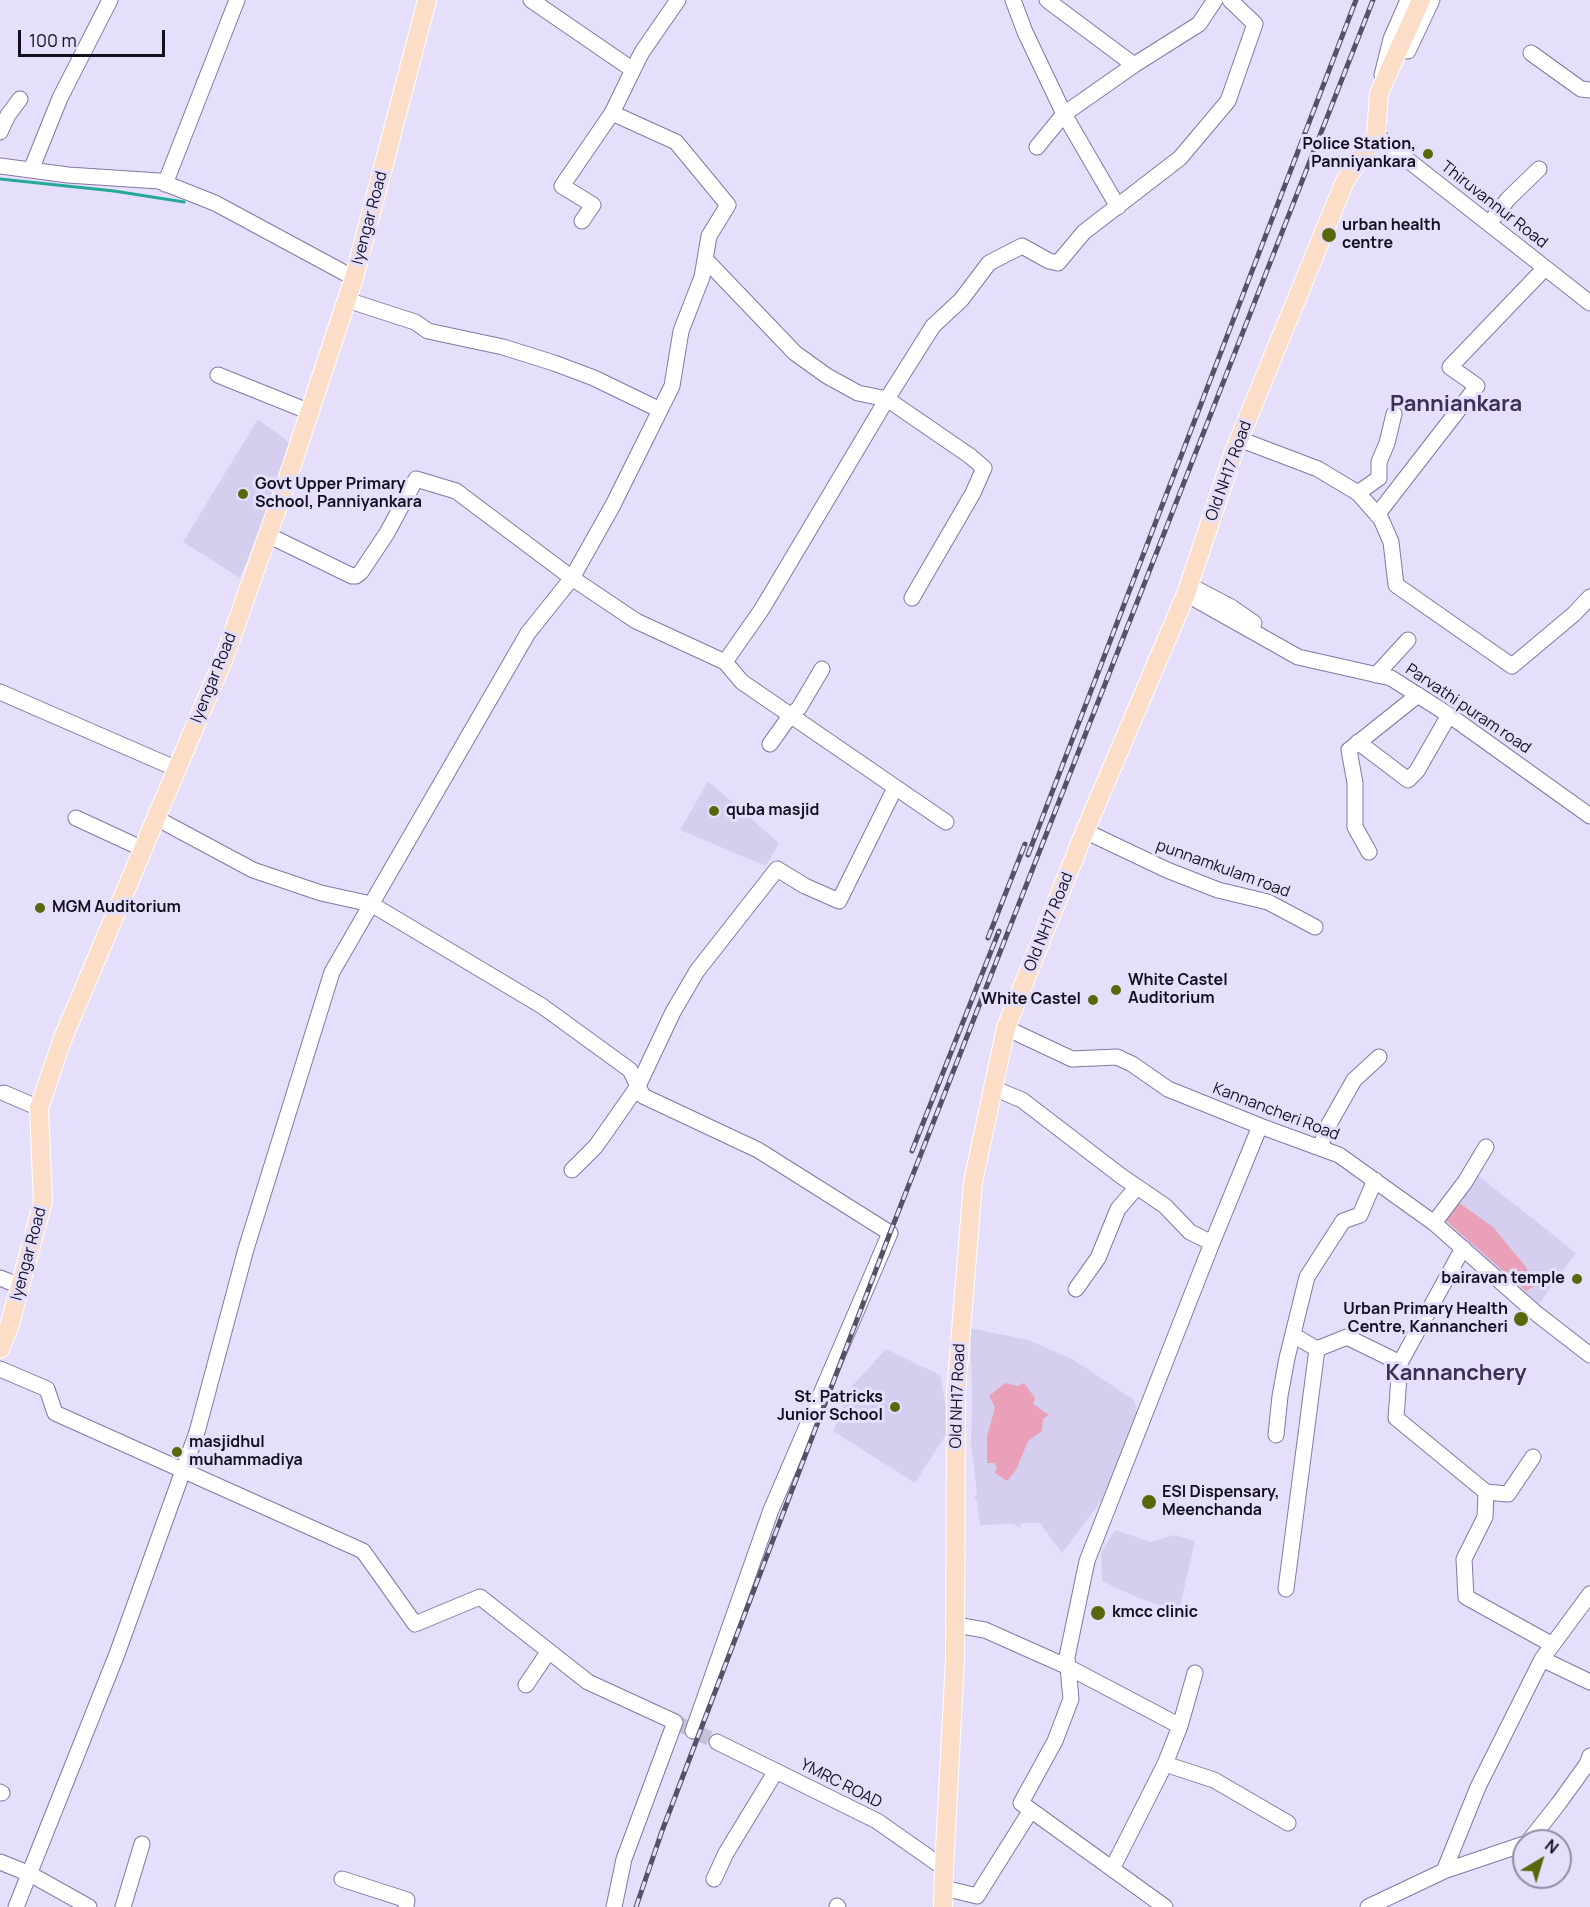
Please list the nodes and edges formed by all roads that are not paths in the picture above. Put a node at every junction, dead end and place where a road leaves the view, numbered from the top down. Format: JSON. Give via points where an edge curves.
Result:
{"nodes":[{"id":1,"x":110,"y":0,"type":"edge"},
{"id":2,"x":237,"y":0,"type":"edge"},
{"id":3,"x":427,"y":0,"type":"edge"},
{"id":4,"x":531,"y":0,"type":"edge"},
{"id":5,"x":678,"y":0,"type":"edge"},
{"id":6,"x":1013,"y":0,"type":"edge"},
{"id":7,"x":1047,"y":0,"type":"edge"},
{"id":8,"x":1215,"y":0,"type":"edge"},
{"id":9,"x":1230,"y":0,"type":"edge"},
{"id":10,"x":1408,"y":0,"type":"edge"},
{"id":11,"x":1421,"y":0,"type":"edge"},
{"id":12,"x":1432,"y":0,"type":"edge"},
{"id":13,"x":1531,"y":53,"type":"dead end"},
{"id":14,"x":1134,"y":65,"type":"junction"},
{"id":15,"x":633,"y":70,"type":"junction"},
{"id":16,"x":1590,"y":90,"type":"edge"},
{"id":17,"x":1379,"y":93,"type":"junction"},
{"id":18,"x":20,"y":99,"type":"dead end"},
{"id":19,"x":612,"y":113,"type":"junction"},
{"id":20,"x":1064,"y":114,"type":"junction"},
{"id":21,"x":0,"y":132,"type":"edge"},
{"id":22,"x":1376,"y":135,"type":"junction"},
{"id":23,"x":1037,"y":147,"type":"dead end"},
{"id":24,"x":0,"y":166,"type":"edge"},
{"id":25,"x":1539,"y":169,"type":"dead end"},
{"id":26,"x":31,"y":170,"type":"junction"},
{"id":27,"x":165,"y":184,"type":"junction"},
{"id":28,"x":1118,"y":207,"type":"junction"},
{"id":29,"x":582,"y":221,"type":"dead end"},
{"id":30,"x":1489,"y":224,"type":"junction"},
{"id":31,"x":705,"y":259,"type":"junction"},
{"id":32,"x":1545,"y":268,"type":"junction"},
{"id":33,"x":354,"y":278,"type":"junction"},
{"id":34,"x":347,"y":300,"type":"junction"},
{"id":35,"x":1590,"y":303,"type":"edge"},
{"id":36,"x":218,"y":375,"type":"dead end"},
{"id":37,"x":887,"y":399,"type":"junction"},
{"id":38,"x":660,"y":410,"type":"junction"},
{"id":39,"x":310,"y":412,"type":"junction"},
{"id":40,"x":1394,"y":414,"type":"dead end"},
{"id":41,"x":1239,"y":440,"type":"junction"},
{"id":42,"x":1358,"y":493,"type":"junction"},
{"id":43,"x":1377,"y":515,"type":"junction"},
{"id":44,"x":268,"y":535,"type":"junction"},
{"id":45,"x":572,"y":578,"type":"junction"},
{"id":46,"x":1188,"y":590,"type":"junction"},
{"id":47,"x":1590,"y":597,"type":"edge"},
{"id":48,"x":912,"y":598,"type":"dead end"},
{"id":49,"x":1408,"y":640,"type":"dead end"},
{"id":50,"x":1309,"y":651,"type":"dead end"},
{"id":51,"x":725,"y":662,"type":"junction"},
{"id":52,"x":822,"y":669,"type":"dead end"},
{"id":53,"x":1376,"y":675,"type":"junction"},
{"id":54,"x":0,"y":692,"type":"edge"},
{"id":55,"x":1418,"y":695,"type":"junction"},
{"id":56,"x":1449,"y":715,"type":"junction"},
{"id":57,"x":790,"y":716,"type":"junction"},
{"id":58,"x":1358,"y":742,"type":"junction"},
{"id":59,"x":770,"y":744,"type":"dead end"},
{"id":60,"x":177,"y":769,"type":"junction"},
{"id":61,"x":895,"y":788,"type":"junction"},
{"id":62,"x":1590,"y":816,"type":"edge"},
{"id":63,"x":76,"y":818,"type":"dead end"},
{"id":64,"x":156,"y":818,"type":"junction"},
{"id":65,"x":946,"y":822,"type":"dead end"},
{"id":66,"x":1085,"y":831,"type":"junction"},
{"id":67,"x":143,"y":849,"type":"junction"},
{"id":68,"x":1369,"y":852,"type":"dead end"},
{"id":69,"x":371,"y":904,"type":"junction"},
{"id":70,"x":1315,"y":927,"type":"dead end"},
{"id":71,"x":1006,"y":1028,"type":"junction"},
{"id":72,"x":1379,"y":1057,"type":"dead end"},
{"id":73,"x":638,"y":1086,"type":"junction"},
{"id":74,"x":993,"y":1088,"type":"junction"},
{"id":75,"x":4,"y":1093,"type":"dead end"},
{"id":76,"x":39,"y":1108,"type":"junction"},
{"id":77,"x":1260,"y":1126,"type":"junction"},
{"id":78,"x":1486,"y":1147,"type":"dead end"},
{"id":79,"x":1320,"y":1148,"type":"junction"},
{"id":80,"x":572,"y":1170,"type":"dead end"},
{"id":81,"x":1375,"y":1180,"type":"junction"},
{"id":82,"x":1137,"y":1187,"type":"junction"},
{"id":83,"x":1434,"y":1223,"type":"junction"},
{"id":84,"x":1212,"y":1243,"type":"junction"},
{"id":85,"x":1463,"y":1248,"type":"junction"},
{"id":86,"x":0,"y":1278,"type":"edge"},
{"id":87,"x":20,"y":1286,"type":"junction"},
{"id":88,"x":1076,"y":1289,"type":"dead end"},
{"id":89,"x":1293,"y":1335,"type":"junction"},
{"id":90,"x":0,"y":1349,"type":"edge"},
{"id":91,"x":1317,"y":1349,"type":"junction"},
{"id":92,"x":1590,"y":1355,"type":"edge"},
{"id":93,"x":1400,"y":1363,"type":"junction"},
{"id":94,"x":0,"y":1369,"type":"edge"},
{"id":95,"x":1276,"y":1435,"type":"dead end"},
{"id":96,"x":1533,"y":1457,"type":"dead end"},
{"id":97,"x":183,"y":1470,"type":"junction"},
{"id":98,"x":1486,"y":1492,"type":"junction"},
{"id":99,"x":1286,"y":1589,"type":"dead end"},
{"id":100,"x":1590,"y":1594,"type":"edge"},
{"id":101,"x":956,"y":1625,"type":"junction"},
{"id":102,"x":1551,"y":1644,"type":"junction"},
{"id":103,"x":549,"y":1651,"type":"junction"},
{"id":104,"x":1542,"y":1659,"type":"junction"},
{"id":105,"x":1068,"y":1667,"type":"junction"},
{"id":106,"x":1195,"y":1673,"type":"dead end"},
{"id":107,"x":1590,"y":1682,"type":"edge"},
{"id":108,"x":526,"y":1685,"type":"dead end"},
{"id":109,"x":1179,"y":1726,"type":"junction"},
{"id":110,"x":693,"y":1731,"type":"dead end"},
{"id":111,"x":717,"y":1742,"type":"tunnel mouth"},
{"id":112,"x":1590,"y":1756,"type":"edge"},
{"id":113,"x":1165,"y":1764,"type":"junction"},
{"id":114,"x":776,"y":1771,"type":"junction"},
{"id":115,"x":1031,"y":1810,"type":"junction"},
{"id":116,"x":1288,"y":1822,"type":"dead end"},
{"id":117,"x":1538,"y":1829,"type":"edge"},
{"id":118,"x":142,"y":1844,"type":"dead end"},
{"id":119,"x":1512,"y":1848,"type":"edge"},
{"id":120,"x":0,"y":1862,"type":"edge"},
{"id":121,"x":944,"y":1868,"type":"junction"},
{"id":122,"x":1112,"y":1869,"type":"junction"},
{"id":123,"x":1444,"y":1871,"type":"junction"},
{"id":124,"x":30,"y":1874,"type":"junction"},
{"id":125,"x":342,"y":1879,"type":"dead end"},
{"id":126,"x":714,"y":1879,"type":"dead end"},
{"id":127,"x":944,"y":1888,"type":"junction"},
{"id":128,"x":16,"y":1907,"type":"edge"},
{"id":129,"x":89,"y":1907,"type":"edge"},
{"id":130,"x":123,"y":1907,"type":"edge"},
{"id":131,"x":406,"y":1907,"type":"edge"},
{"id":132,"x":614,"y":1907,"type":"edge"},
{"id":133,"x":943,"y":1907,"type":"edge"},
{"id":134,"x":1165,"y":1907,"type":"edge"},
{"id":135,"x":1368,"y":1907,"type":"edge"}],
"edges":[{"from":1,"to":26,"type":"street","via":[[60,98]]},
{"from":2,"to":27,"type":"street"},
{"from":3,"to":33,"type":"main road","name":"Iyengar Road"},
{"from":4,"to":15,"type":"street"},
{"from":5,"to":15,"type":"street"},
{"from":6,"to":20,"type":"street"},
{"from":7,"to":14,"type":"street"},
{"from":8,"to":14,"type":"street","via":[[1199,24]]},
{"from":9,"to":28,"type":"street","via":[[1255,24],[1228,101],[1180,158]]},
{"from":10,"to":17,"type":"street","via":[[1390,39]]},
{"from":11,"to":17,"type":"main road","name":"Old NH17 Road"},
{"from":12,"to":22,"type":"street","via":[[1385,97]]},
{"from":13,"to":16,"type":"street","via":[[1581,89]]},
{"from":14,"to":20,"type":"street"},
{"from":15,"to":19,"type":"street"},
{"from":17,"to":22,"type":"main road","name":"Old NH17 Road"},
{"from":18,"to":21,"type":"street"},
{"from":19,"to":29,"type":"street","via":[[562,186],[593,205]]},
{"from":19,"to":31,"type":"street","via":[[676,142],[728,205],[709,236]]},
{"from":20,"to":23,"type":"street"},
{"from":20,"to":28,"type":"street"},
{"from":22,"to":30,"type":"street","name":"Thiruvannur Road"},
{"from":22,"to":41,"type":"main road","name":"Old NH17 Road","via":[[1346,181]]},
{"from":24,"to":26,"type":"street"},
{"from":25,"to":30,"type":"street"},
{"from":26,"to":27,"type":"street"},
{"from":27,"to":33,"type":"street","via":[[215,203]]},
{"from":28,"to":37,"type":"street","via":[[1084,232],[1058,263],[1022,246],[989,263],[961,300],[933,326]]},
{"from":30,"to":32,"type":"street","name":"Thiruvannur Road"},
{"from":31,"to":37,"type":"street","via":[[795,352],[858,393]]},
{"from":31,"to":38,"type":"street","via":[[681,331],[672,386]]},
{"from":32,"to":35,"type":"street","name":"Thiruvannur Road"},
{"from":32,"to":43,"type":"street","via":[[1450,367],[1477,386]]},
{"from":33,"to":34,"type":"main road","name":"Iyengar Road"},
{"from":34,"to":38,"type":"street","via":[[415,322],[428,331],[554,363]]},
{"from":34,"to":39,"type":"main road","name":"Iyengar Road"},
{"from":36,"to":39,"type":"street"},
{"from":37,"to":48,"type":"street","via":[[984,468]]},
{"from":37,"to":51,"type":"street","via":[[762,609]]},
{"from":38,"to":45,"type":"street"},
{"from":39,"to":44,"type":"main road","name":"Iyengar Road"},
{"from":40,"to":42,"type":"street","via":[[1379,462],[1379,478]]},
{"from":41,"to":42,"type":"street","via":[[1318,469]]},
{"from":41,"to":46,"type":"main road","name":"Old NH17 Road"},
{"from":42,"to":43,"type":"street"},
{"from":43,"to":47,"type":"street","via":[[1391,542],[1396,585],[1512,666]]},
{"from":44,"to":45,"type":"street","via":[[356,576],[387,533],[416,479],[456,490]]},
{"from":44,"to":60,"type":"main road","name":"Iyengar Road","via":[[226,653]]},
{"from":45,"to":51,"type":"street","via":[[636,621]]},
{"from":45,"to":69,"type":"street","via":[[528,633]]},
{"from":46,"to":50,"type":"street","via":[[1231,607]]},
{"from":46,"to":53,"type":"street","name":"Parvathi puram road","via":[[1298,657]]},
{"from":46,"to":66,"type":"main road","name":"Old NH17 Road"},
{"from":49,"to":53,"type":"street"},
{"from":51,"to":57,"type":"street","via":[[742,682]]},
{"from":52,"to":57,"type":"street"},
{"from":53,"to":55,"type":"street","name":"Parvathi puram road","via":[[1391,678]]},
{"from":54,"to":60,"type":"street"},
{"from":55,"to":56,"type":"street","name":"Parvathi puram road"},
{"from":55,"to":58,"type":"street"},
{"from":56,"to":58,"type":"street","via":[[1408,780]]},
{"from":56,"to":62,"type":"street","name":"Parvathi puram road"},
{"from":57,"to":59,"type":"street"},
{"from":57,"to":61,"type":"street"},
{"from":58,"to":68,"type":"street","via":[[1349,750],[1355,783],[1355,827]]},
{"from":60,"to":64,"type":"main road","name":"Iyengar Road"},
{"from":61,"to":65,"type":"street"},
{"from":61,"to":73,"type":"street","via":[[839,901],[777,869],[697,971]]},
{"from":63,"to":67,"type":"street"},
{"from":64,"to":67,"type":"main road","name":"Iyengar Road"},
{"from":64,"to":69,"type":"street","via":[[253,870],[321,893]]},
{"from":66,"to":70,"type":"street","name":"punnamkulam road","via":[[1218,890],[1268,902]]},
{"from":66,"to":71,"type":"main road","name":"Old NH17 Road"},
{"from":67,"to":76,"type":"main road","name":"Iyengar Road","via":[[63,1038]]},
{"from":69,"to":73,"type":"street","via":[[542,1006],[630,1070]]},
{"from":69,"to":97,"type":"street","via":[[332,972]]},
{"from":71,"to":74,"type":"main road","name":"Old NH17 Road"},
{"from":71,"to":77,"type":"street","name":"Kannancheri Road","via":[[1072,1059],[1117,1057],[1168,1089]]},
{"from":72,"to":79,"type":"street","via":[[1354,1080]]},
{"from":73,"to":80,"type":"street","via":[[596,1146]]},
{"from":73,"to":110,"type":"street","via":[[644,1096],[758,1150],[890,1233],[771,1510]]},
{"from":74,"to":82,"type":"street","via":[[1022,1100]]},
{"from":74,"to":101,"type":"main road","name":"Old NH17 Road","via":[[973,1182],[956,1393]]},
{"from":75,"to":76,"type":"street"},
{"from":76,"to":87,"type":"main road","name":"Iyengar Road","via":[[44,1202]]},
{"from":77,"to":79,"type":"street","name":"Kannancheri Road"},
{"from":77,"to":84,"type":"street"},
{"from":78,"to":83,"type":"street"},
{"from":79,"to":81,"type":"street","name":"Kannancheri Road","via":[[1339,1155]]},
{"from":81,"to":83,"type":"street","name":"Kannancheri Road"},
{"from":81,"to":89,"type":"street","via":[[1360,1215],[1343,1221],[1307,1277]]},
{"from":82,"to":84,"type":"street","via":[[1165,1206],[1190,1232]]},
{"from":82,"to":88,"type":"street","via":[[1118,1209],[1098,1258]]},
{"from":83,"to":85,"type":"street","name":"Kannancheri Road"},
{"from":84,"to":105,"type":"street","via":[[1087,1561]]},
{"from":85,"to":92,"type":"street","name":"Kannancheri Road"},
{"from":85,"to":93,"type":"street"},
{"from":86,"to":87,"type":"street"},
{"from":87,"to":90,"type":"main road","name":"Iyengar Road"},
{"from":89,"to":91,"type":"street"},
{"from":89,"to":95,"type":"street"},
{"from":91,"to":93,"type":"street","via":[[1347,1337]]},
{"from":91,"to":99,"type":"street"},
{"from":93,"to":98,"type":"street","via":[[1396,1418]]},
{"from":94,"to":97,"type":"street","via":[[47,1389],[55,1413]]},
{"from":96,"to":98,"type":"street","via":[[1508,1494]]},
{"from":97,"to":103,"type":"street","via":[[363,1551],[415,1624],[480,1597]]},
{"from":97,"to":124,"type":"street","via":[[117,1654]]},
{"from":98,"to":102,"type":"street","via":[[1485,1518],[1464,1559],[1466,1597]]},
{"from":100,"to":102,"type":"street"},
{"from":101,"to":105,"type":"street","via":[[985,1630]]},
{"from":101,"to":121,"type":"main road","name":"Old NH17 Road"},
{"from":102,"to":104,"type":"street"},
{"from":103,"to":108,"type":"street"},
{"from":103,"to":132,"type":"street","via":[[588,1682],[675,1722],[624,1859]]},
{"from":104,"to":107,"type":"street"},
{"from":104,"to":123,"type":"street","via":[[1478,1787]]},
{"from":105,"to":109,"type":"street"},
{"from":105,"to":115,"type":"street","via":[[1071,1699],[1055,1741],[1021,1803]]},
{"from":106,"to":109,"type":"street"},
{"from":109,"to":113,"type":"street"},
{"from":111,"to":114,"type":"street","name":"YMRC ROAD"},
{"from":112,"to":117,"type":"street"},
{"from":113,"to":116,"type":"street","via":[[1214,1780]]},
{"from":113,"to":122,"type":"street"},
{"from":114,"to":121,"type":"street","name":"YMRC ROAD","via":[[877,1821]]},
{"from":114,"to":126,"type":"street"},
{"from":115,"to":122,"type":"street"},
{"from":115,"to":127,"type":"street","via":[[977,1896]]},
{"from":118,"to":130,"type":"street"},
{"from":119,"to":123,"type":"street"},
{"from":120,"to":124,"type":"street"},
{"from":121,"to":127,"type":"main road","name":"Old NH17 Road"},
{"from":122,"to":134,"type":"street"},
{"from":123,"to":135,"type":"street"},
{"from":124,"to":128,"type":"street"},
{"from":124,"to":129,"type":"street"},
{"from":125,"to":131,"type":"street","via":[[407,1900]]},
{"from":127,"to":133,"type":"main road","name":"Old NH17 Road"}]}
